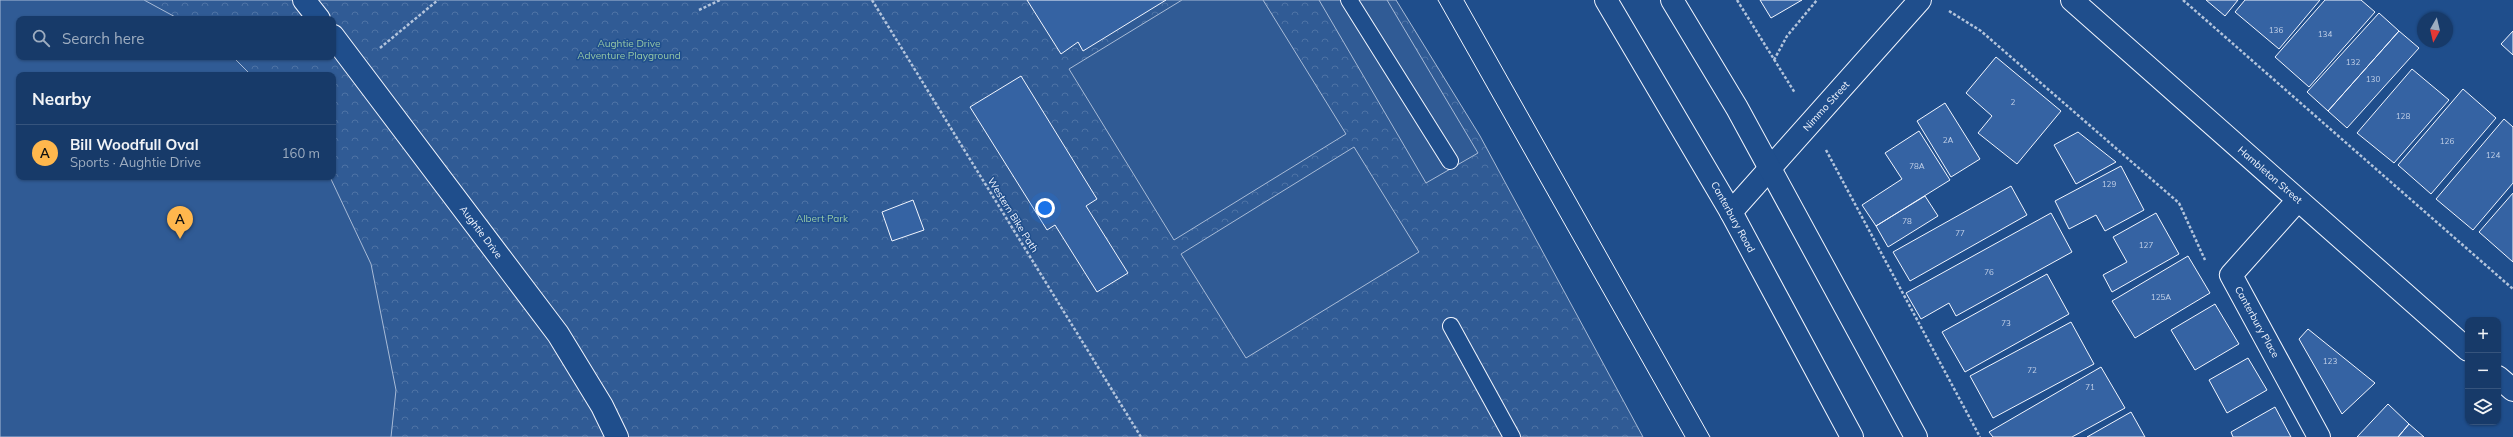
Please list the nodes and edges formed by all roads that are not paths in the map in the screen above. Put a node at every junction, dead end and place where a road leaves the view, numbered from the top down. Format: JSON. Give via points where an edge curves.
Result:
{"nodes":[{"id":1,"x":304,"y":0,"type":"edge"},
{"id":2,"x":1350,"y":0,"type":"edge"},
{"id":3,"x":1606,"y":0,"type":"edge"},
{"id":4,"x":1672,"y":0,"type":"edge"},
{"id":5,"x":1920,"y":0,"type":"edge"},
{"id":6,"x":2072,"y":0,"type":"edge"},
{"id":7,"x":317,"y":16,"type":"edge"},
{"id":8,"x":336,"y":40,"type":"edge"},
{"id":9,"x":1450,"y":161,"type":"dead end"},
{"id":10,"x":1770,"y":168,"type":"junction"},
{"id":11,"x":2298,"y":200,"type":"junction"},
{"id":12,"x":1731,"y":212,"type":"junction"},
{"id":13,"x":1451,"y":326,"type":"dead end"},
{"id":14,"x":2465,"y":347,"type":"edge"},
{"id":15,"x":2501,"y":380,"type":"edge"},
{"id":16,"x":2513,"y":390,"type":"edge"},
{"id":17,"x":617,"y":437,"type":"edge"},
{"id":18,"x":1512,"y":437,"type":"edge"},
{"id":19,"x":1852,"y":437,"type":"edge"},
{"id":20,"x":1916,"y":437,"type":"edge"},
{"id":21,"x":2319,"y":437,"type":"edge"}],
"edges":[{"from":1,"to":7,"type":"street"},
{"from":2,"to":9,"type":"lane"},
{"from":3,"to":12,"type":"street","name":"Canterbury Road"},
{"from":4,"to":10,"type":"street"},
{"from":5,"to":10,"type":"street","name":"Nimmo Street"},
{"from":6,"to":11,"type":"street","name":"Hambleton Street"},
{"from":8,"to":17,"type":"street","name":"Aughtie Drive","via":[[558,334],[602,406]]},
{"from":10,"to":12,"type":"street","name":"Nimmo Street"},
{"from":10,"to":20,"type":"street"},
{"from":11,"to":14,"type":"street","name":"Hambleton Street"},
{"from":11,"to":21,"type":"street","name":"Canterbury Place","via":[[2231,275]]},
{"from":12,"to":19,"type":"street","name":"Canterbury Road"},
{"from":13,"to":18,"type":"lane"},
{"from":15,"to":16,"type":"street"}]}
